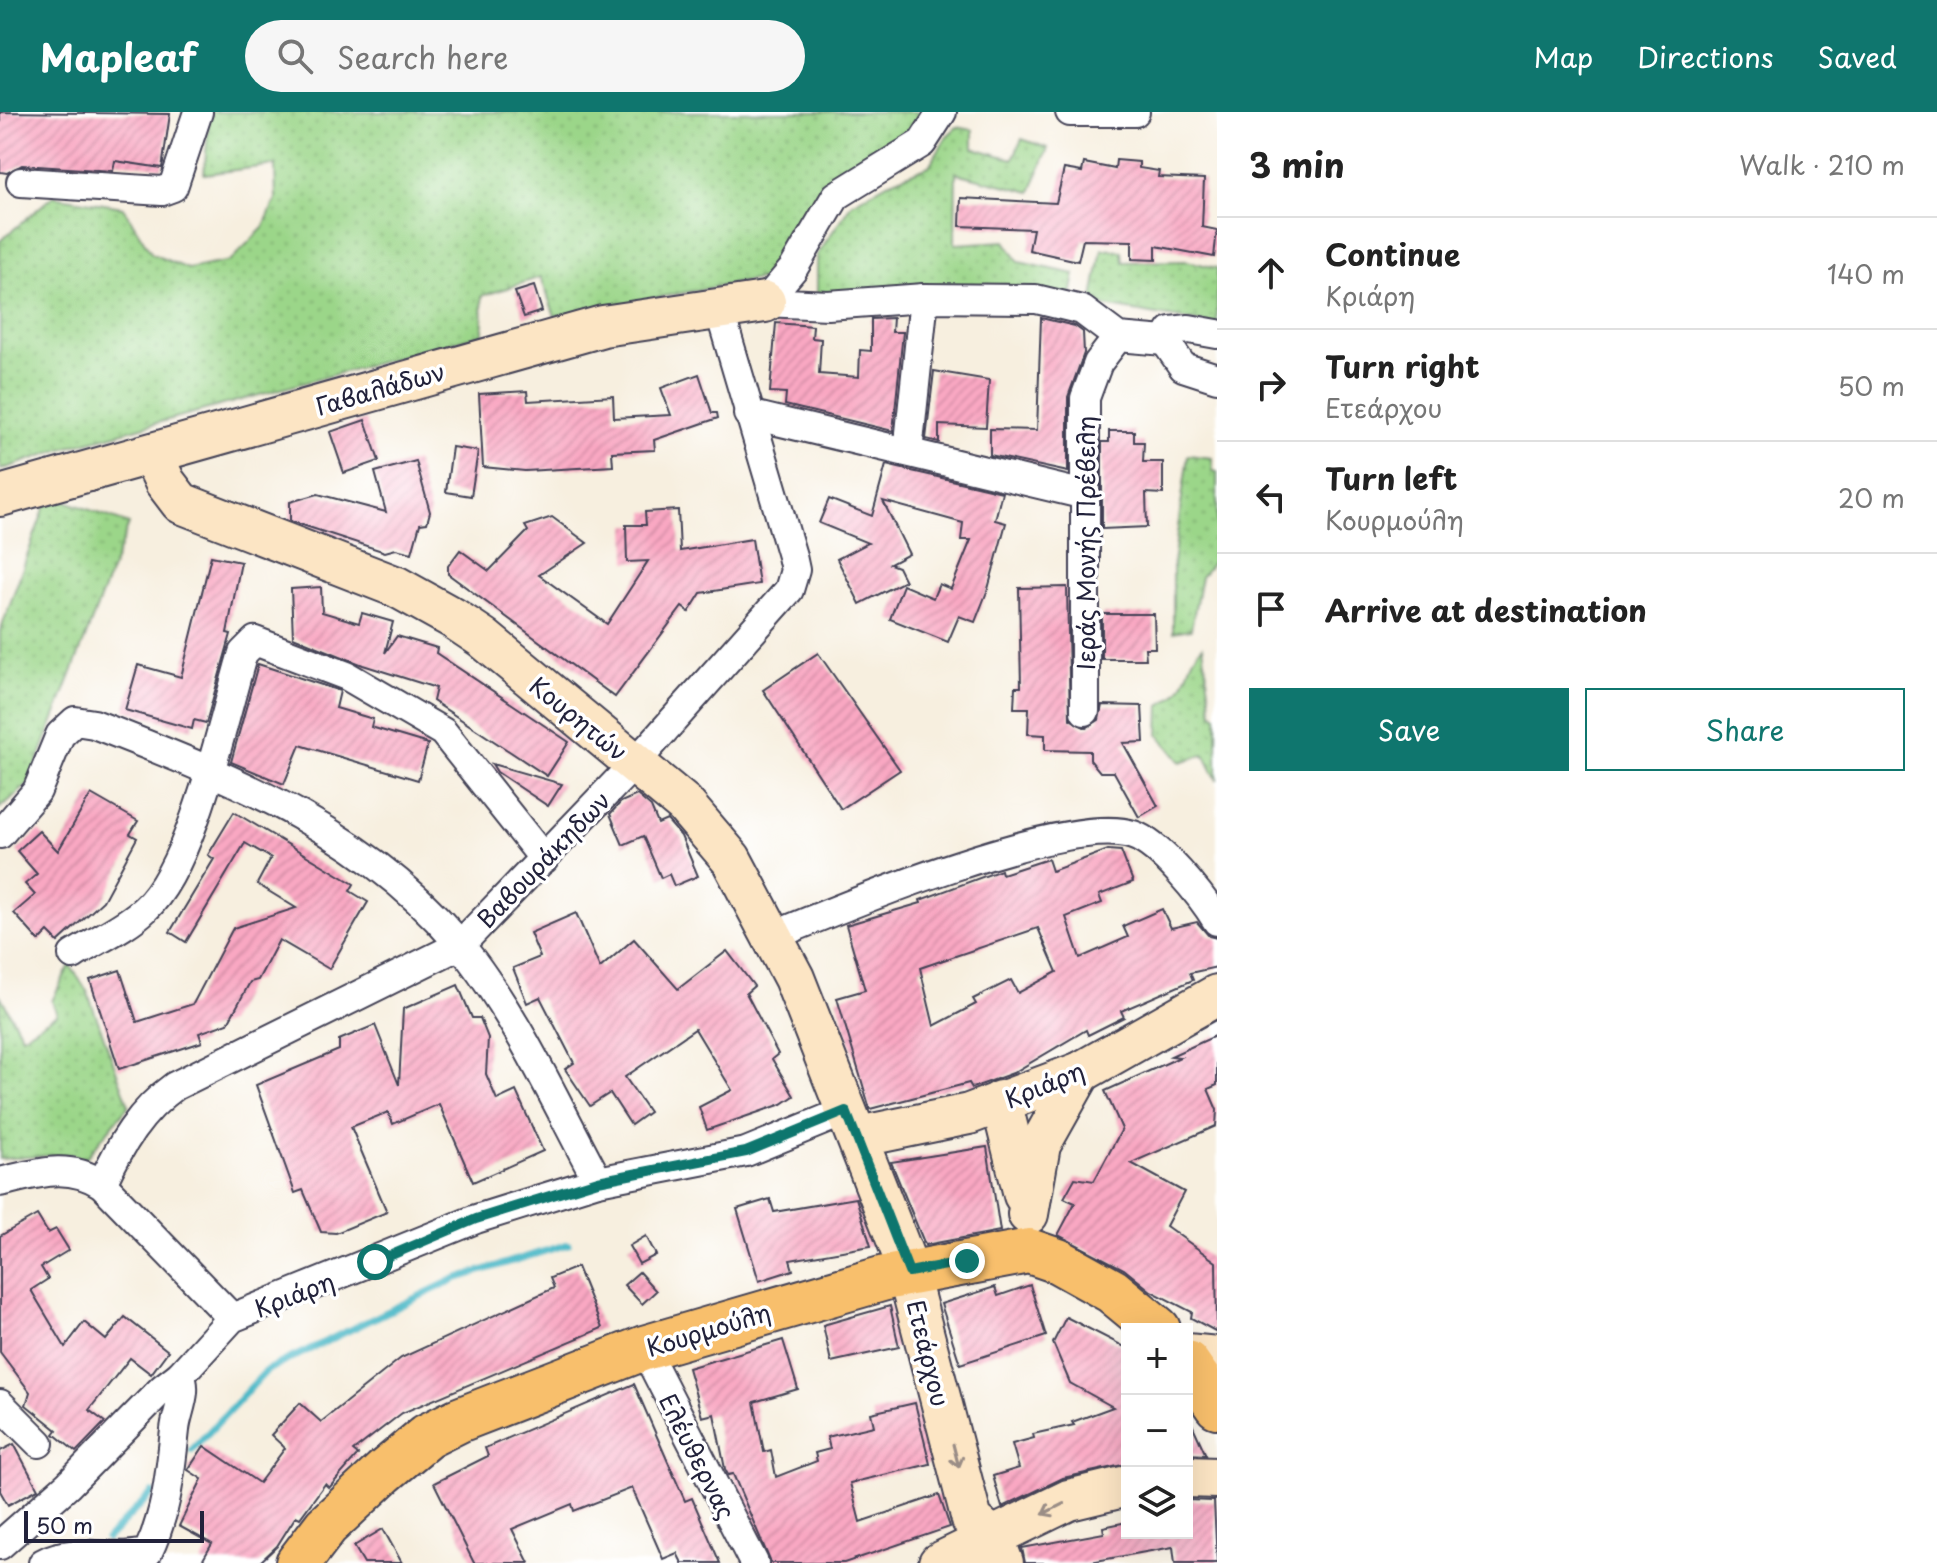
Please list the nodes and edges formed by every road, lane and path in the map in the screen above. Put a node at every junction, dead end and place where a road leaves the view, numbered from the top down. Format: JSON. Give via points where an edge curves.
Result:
{"nodes":[{"id":1,"x":198,"y":112,"type":"edge"},
{"id":2,"x":942,"y":112,"type":"edge"},
{"id":3,"x":1070,"y":112,"type":"edge"},
{"id":4,"x":1135,"y":112,"type":"edge"},
{"id":5,"x":21,"y":182,"type":"dead end"},
{"id":6,"x":924,"y":298,"type":"junction"},
{"id":7,"x":765,"y":302,"type":"junction"},
{"id":8,"x":719,"y":309,"type":"junction"},
{"id":9,"x":1217,"y":334,"type":"edge"},
{"id":10,"x":1118,"y":337,"type":"junction"},
{"id":11,"x":1165,"y":341,"type":"junction"},
{"id":12,"x":1217,"y":378,"type":"edge"},
{"id":13,"x":748,"y":414,"type":"junction"},
{"id":14,"x":908,"y":452,"type":"junction"},
{"id":15,"x":152,"y":454,"type":"junction"},
{"id":16,"x":1085,"y":495,"type":"junction"},
{"id":17,"x":0,"y":496,"type":"edge"},
{"id":18,"x":1085,"y":711,"type":"dead end"},
{"id":19,"x":635,"y":763,"type":"junction"},
{"id":20,"x":210,"y":770,"type":"junction"},
{"id":21,"x":0,"y":834,"type":"edge"},
{"id":22,"x":544,"y":859,"type":"junction"},
{"id":23,"x":1217,"y":921,"type":"edge"},
{"id":24,"x":773,"y":936,"type":"junction"},
{"id":25,"x":460,"y":945,"type":"junction"},
{"id":26,"x":73,"y":955,"type":"dead end"},
{"id":27,"x":1217,"y":995,"type":"edge"},
{"id":28,"x":1081,"y":1072,"type":"junction"},
{"id":29,"x":1001,"y":1101,"type":"junction"},
{"id":30,"x":852,"y":1124,"type":"junction"},
{"id":31,"x":598,"y":1181,"type":"junction"},
{"id":32,"x":0,"y":1182,"type":"edge"},
{"id":33,"x":102,"y":1184,"type":"junction"},
{"id":34,"x":1028,"y":1232,"type":"junction"},
{"id":35,"x":909,"y":1272,"type":"junction"},
{"id":36,"x":232,"y":1318,"type":"junction"},
{"id":37,"x":1151,"y":1323,"type":"edge"},
{"id":38,"x":644,"y":1348,"type":"junction"},
{"id":39,"x":1193,"y":1355,"type":"edge"},
{"id":40,"x":1217,"y":1357,"type":"edge"},
{"id":41,"x":1193,"y":1372,"type":"edge"},
{"id":42,"x":180,"y":1375,"type":"junction"},
{"id":43,"x":0,"y":1404,"type":"edge"},
{"id":44,"x":1217,"y":1406,"type":"edge"},
{"id":45,"x":39,"y":1443,"type":"dead end"},
{"id":46,"x":1193,"y":1477,"type":"edge"},
{"id":47,"x":1217,"y":1478,"type":"edge"},
{"id":48,"x":1121,"y":1487,"type":"edge"},
{"id":49,"x":0,"y":1545,"type":"edge"},
{"id":50,"x":999,"y":1551,"type":"edge"},
{"id":51,"x":43,"y":1563,"type":"edge"},
{"id":52,"x":298,"y":1563,"type":"edge"},
{"id":53,"x":754,"y":1563,"type":"edge"},
{"id":54,"x":939,"y":1563,"type":"edge"}],
"edges":[{"from":1,"to":5,"type":"street","via":[[173,187],[162,191]]},
{"from":2,"to":7,"type":"street","via":[[922,143],[836,196],[793,269]]},
{"from":3,"to":4,"type":"street"},
{"from":6,"to":7,"type":"street","via":[[858,304]]},
{"from":6,"to":10,"type":"street","via":[[1036,299],[1082,310]]},
{"from":6,"to":14,"type":"street"},
{"from":7,"to":8,"type":"street","name":"Γαβαλάδων"},
{"from":8,"to":13,"type":"street","name":"Βαβουράκηδων"},
{"from":8,"to":15,"type":"street","name":"Γαβαλάδων","via":[[592,329]]},
{"from":9,"to":11,"type":"street","via":[[1171,331]]},
{"from":10,"to":11,"type":"street"},
{"from":10,"to":16,"type":"street","name":"Ιεράς Μονής Πρέβελη","via":[[1098,363],[1085,398]]},
{"from":11,"to":12,"type":"street","via":[[1183,367]]},
{"from":13,"to":14,"type":"street"},
{"from":13,"to":19,"type":"street","name":"Βαβουράκηδων","via":[[792,556],[794,579],[783,598]]},
{"from":14,"to":16,"type":"street"},
{"from":15,"to":17,"type":"street","name":"Γαβαλάδων"},
{"from":15,"to":19,"type":"street","name":"Κουρητών","via":[[181,503],[397,587],[453,618]]},
{"from":16,"to":18,"type":"street","name":"Ιεράς Μονής Πρέβελη"},
{"from":19,"to":22,"type":"street","name":"Βαβουράκηδων"},
{"from":19,"to":24,"type":"street","name":"Κουρητών","via":[[684,804],[731,859]]},
{"from":20,"to":21,"type":"street","via":[[75,721],[60,735],[37,791]]},
{"from":20,"to":22,"type":"street","via":[[243,653],[251,643],[264,641],[347,676],[443,732]]},
{"from":20,"to":25,"type":"street","via":[[285,806],[364,854]]},
{"from":20,"to":26,"type":"street","via":[[182,845],[152,902]]},
{"from":22,"to":25,"type":"street","name":"Βαβουράκηδων"},
{"from":23,"to":24,"type":"street","via":[[1186,881],[1143,840],[1102,832],[980,858]]},
{"from":24,"to":30,"type":"street","name":"Κουρητών"},
{"from":25,"to":31,"type":"street","via":[[510,1019]]},
{"from":25,"to":33,"type":"street","name":"Βαβουράκηδων","via":[[175,1086],[151,1105],[125,1138]]},
{"from":27,"to":28,"type":"street","name":"Κριάρη"},
{"from":28,"to":29,"type":"street","name":"Κριάρη"},
{"from":28,"to":34,"type":"street","via":[[1040,1145]]},
{"from":29,"to":30,"type":"street","name":"Κριάρη","via":[[969,1114]]},
{"from":29,"to":34,"type":"street"},
{"from":30,"to":31,"type":"street","name":"Κριάρη","via":[[746,1152]]},
{"from":30,"to":35,"type":"street","name":"Ετεάρχου"},
{"from":31,"to":36,"type":"street","name":"Κριάρη","via":[[476,1219]]},
{"from":32,"to":33,"type":"street","via":[[62,1169],[84,1172]]},
{"from":33,"to":36,"type":"street"},
{"from":34,"to":35,"type":"main road","name":"Κουρμούλη"},
{"from":34,"to":37,"type":"main road","via":[[1058,1261],[1112,1291]]},
{"from":35,"to":38,"type":"main road","name":"Κουρμούλη"},
{"from":35,"to":50,"type":"street","name":"Ετεάρχου","one_way":true,"via":[[972,1520]]},
{"from":36,"to":42,"type":"street","name":"Κριάρη"},
{"from":38,"to":52,"type":"main road","name":"Κουρμούλη","via":[[427,1436],[326,1526]]},
{"from":38,"to":53,"type":"street","name":"Ελέυθερνας"},
{"from":39,"to":40,"type":"street"},
{"from":41,"to":44,"type":"main road"},
{"from":42,"to":49,"type":"street","name":"Κριάρη"},
{"from":42,"to":51,"type":"street","via":[[184,1388],[167,1498],[148,1552],[130,1559],[64,1557]]},
{"from":43,"to":45,"type":"street"},
{"from":46,"to":47,"type":"street"},
{"from":48,"to":50,"type":"street","one_way":true,"via":[[1069,1500]]},
{"from":50,"to":54,"type":"street"}]}
